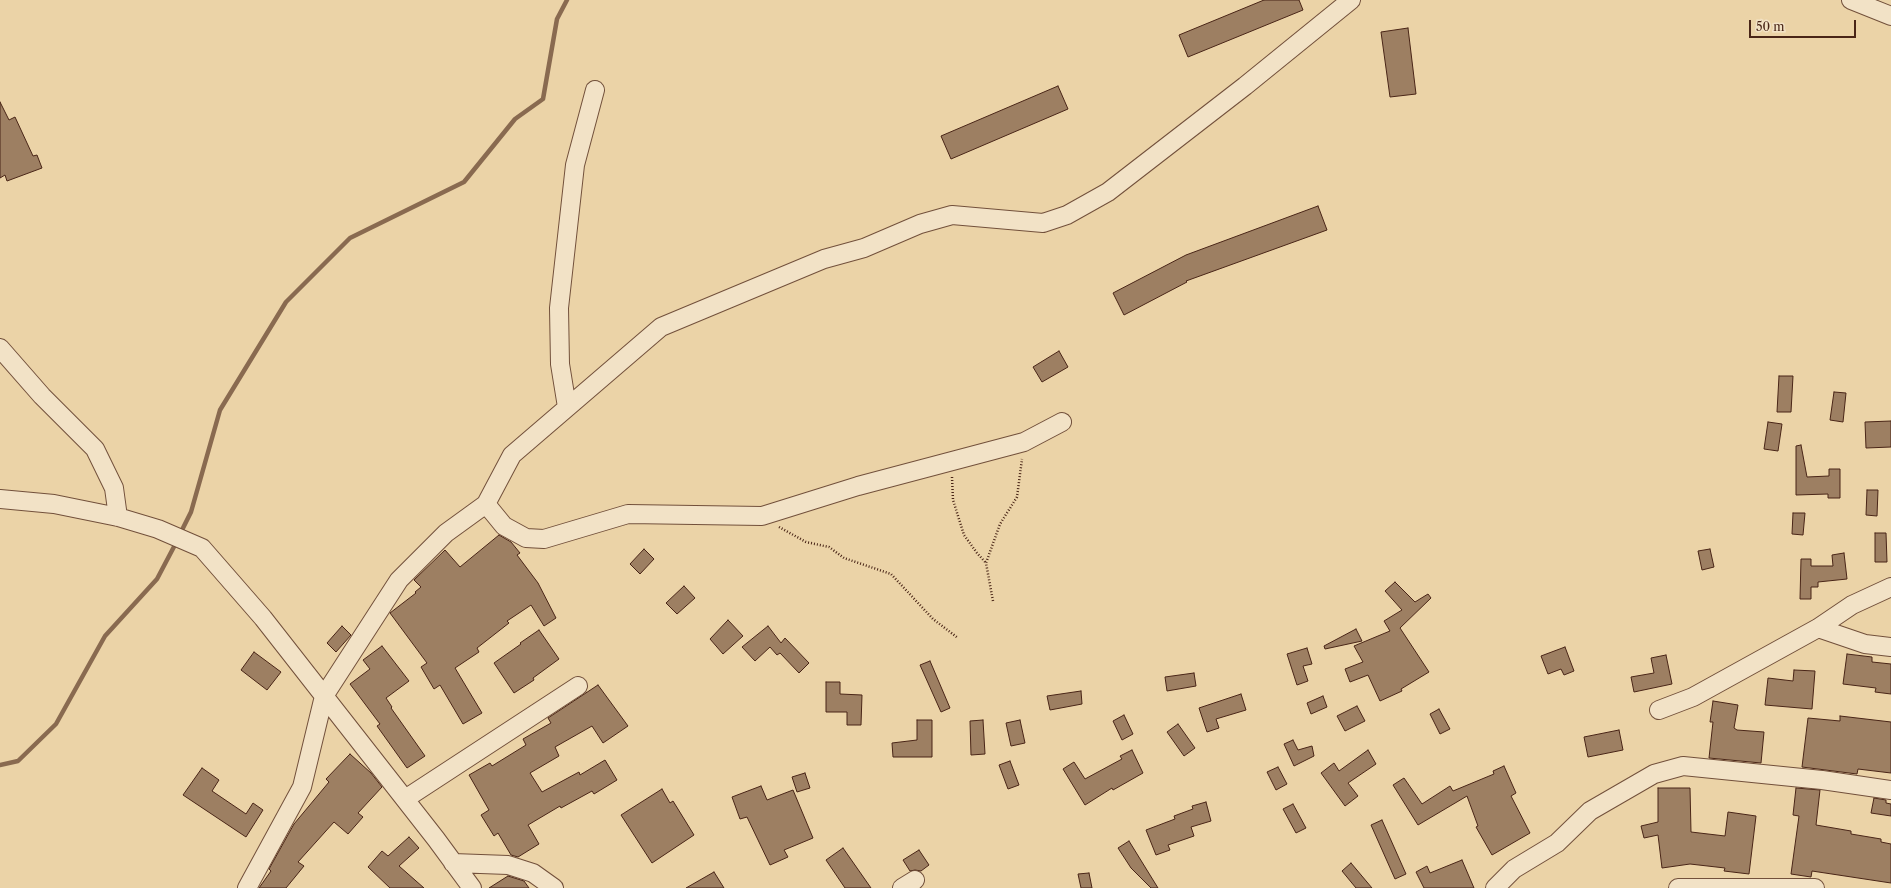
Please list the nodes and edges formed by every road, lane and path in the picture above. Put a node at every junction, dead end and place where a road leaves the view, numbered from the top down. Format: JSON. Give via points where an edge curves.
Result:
{"nodes":[{"id":1,"x":1351,"y":0,"type":"edge"},
{"id":2,"x":1851,"y":0,"type":"edge"},
{"id":3,"x":1891,"y":16,"type":"edge"},
{"id":4,"x":595,"y":90,"type":"dead end"},
{"id":5,"x":0,"y":348,"type":"edge"},
{"id":6,"x":567,"y":407,"type":"junction"},
{"id":7,"x":1062,"y":422,"type":"dead end"},
{"id":8,"x":1024,"y":442,"type":"junction"},
{"id":9,"x":957,"y":461,"type":"junction"},
{"id":10,"x":0,"y":499,"type":"edge"},
{"id":11,"x":486,"y":504,"type":"junction"},
{"id":12,"x":762,"y":516,"type":"junction"},
{"id":13,"x":118,"y":518,"type":"junction"},
{"id":14,"x":986,"y":563,"type":"junction"},
{"id":15,"x":1891,"y":587,"type":"edge"},
{"id":16,"x":993,"y":601,"type":"dead end"},
{"id":17,"x":1818,"y":628,"type":"junction"},
{"id":18,"x":958,"y":638,"type":"dead end"},
{"id":19,"x":1891,"y":647,"type":"edge"},
{"id":20,"x":578,"y":686,"type":"dead end"},
{"id":21,"x":324,"y":696,"type":"junction"},
{"id":22,"x":1659,"y":710,"type":"dead end"},
{"id":23,"x":1891,"y":790,"type":"edge"},
{"id":24,"x":404,"y":799,"type":"junction"},
{"id":25,"x":453,"y":863,"type":"junction"},
{"id":26,"x":247,"y":888,"type":"edge"},
{"id":27,"x":472,"y":888,"type":"edge"},
{"id":28,"x":554,"y":888,"type":"edge"},
{"id":29,"x":1495,"y":888,"type":"edge"},
{"id":30,"x":1678,"y":888,"type":"edge"},
{"id":31,"x":1815,"y":888,"type":"edge"}],
"edges":[{"from":1,"to":6,"type":"street","via":[[1108,192],[1067,215],[1042,223],[952,215],[920,224],[864,248],[824,259],[661,327]]},
{"from":2,"to":3,"type":"street"},
{"from":4,"to":6,"type":"street","via":[[575,165],[559,308],[560,364]]},
{"from":5,"to":13,"type":"street","via":[[42,396],[95,449],[114,488]]},
{"from":6,"to":11,"type":"street","via":[[512,455]]},
{"from":7,"to":8,"type":"street"},
{"from":8,"to":9,"type":"street"},
{"from":8,"to":14,"type":"path","via":[[1017,497],[1000,524]]},
{"from":9,"to":12,"type":"street","via":[[913,470]]},
{"from":9,"to":14,"type":"path","via":[[952,479],[953,500],[964,535]]},
{"from":10,"to":13,"type":"street","via":[[54,504]]},
{"from":11,"to":12,"type":"street","via":[[504,526],[526,538],[544,539],[628,514]]},
{"from":11,"to":21,"type":"street","via":[[446,533],[399,580]]},
{"from":12,"to":18,"type":"path","via":[[806,542],[828,547],[844,558],[891,574],[933,619]]},
{"from":13,"to":21,"type":"street","via":[[158,529],[202,548],[263,618]]},
{"from":14,"to":16,"type":"path"},
{"from":15,"to":17,"type":"street","via":[[1852,605]]},
{"from":17,"to":19,"type":"street","via":[[1865,644]]},
{"from":17,"to":22,"type":"street","via":[[1692,697]]},
{"from":20,"to":24,"type":"street"},
{"from":21,"to":24,"type":"street"},
{"from":21,"to":26,"type":"street","via":[[302,787]]},
{"from":23,"to":29,"type":"street","via":[[1822,780],[1683,766],[1654,774],[1590,811],[1557,843],[1514,869]]},
{"from":24,"to":25,"type":"street"},
{"from":25,"to":27,"type":"street"},
{"from":25,"to":28,"type":"street","via":[[508,865],[533,873]]},
{"from":30,"to":31,"type":"street"}]}
